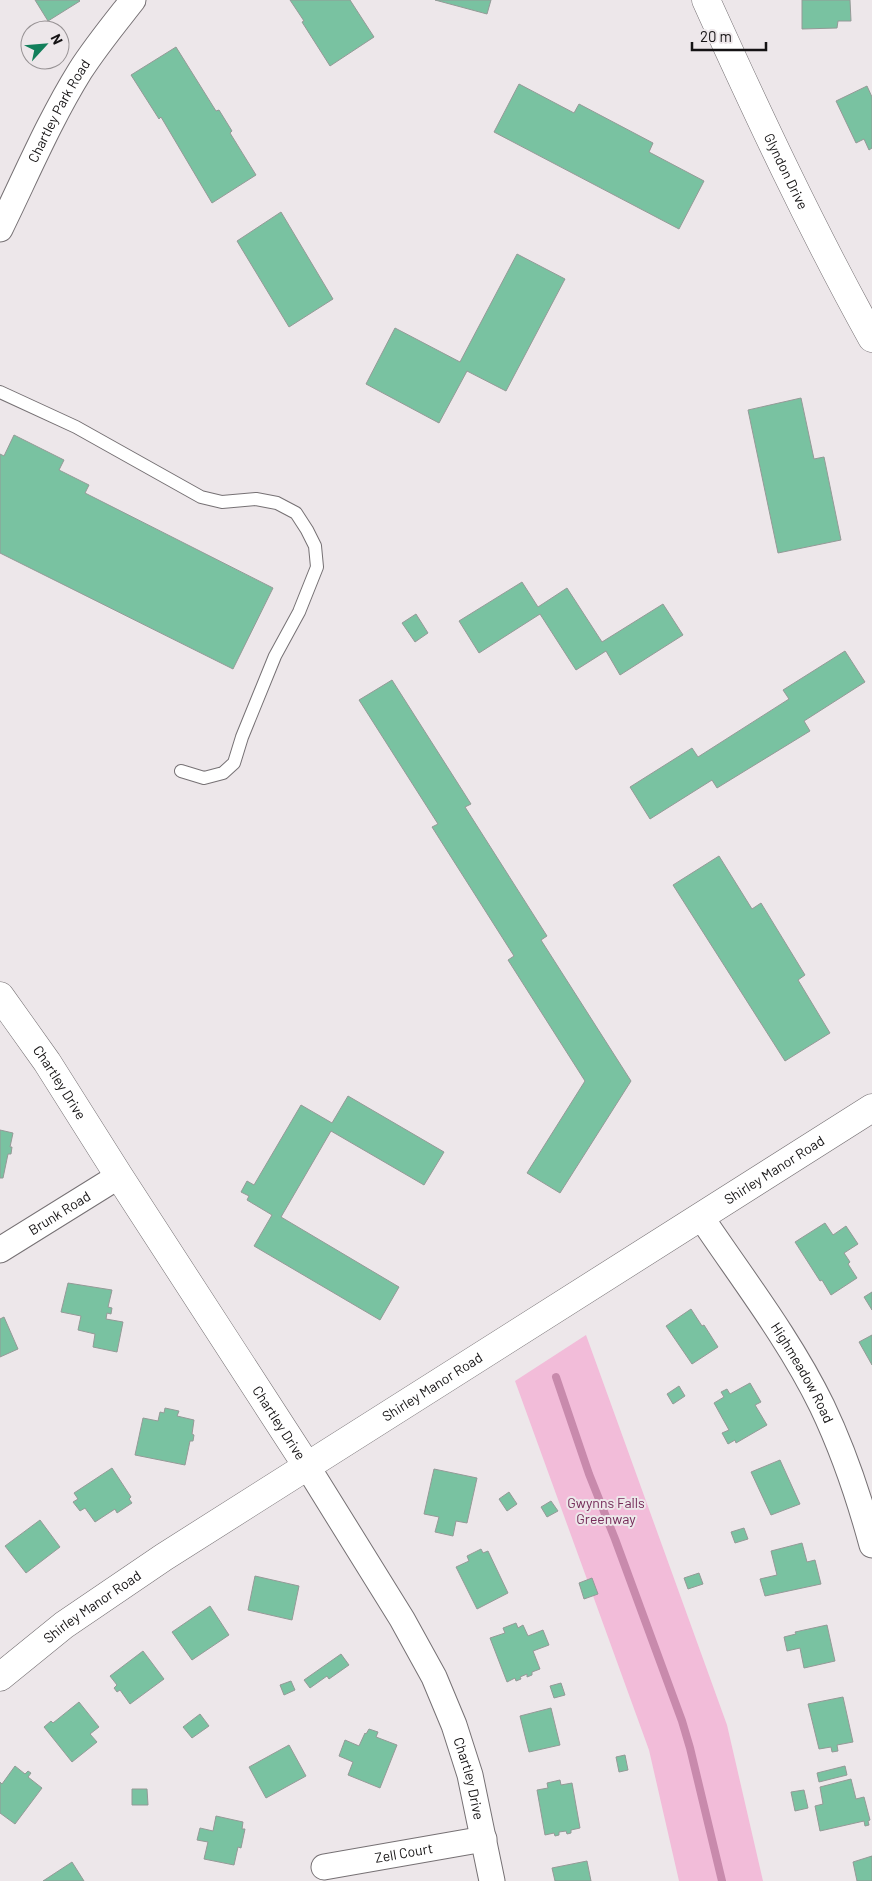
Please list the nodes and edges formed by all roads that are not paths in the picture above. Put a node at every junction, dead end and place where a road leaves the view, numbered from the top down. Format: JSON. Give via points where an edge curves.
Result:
{"nodes":[{"id":1,"x":133,"y":0,"type":"edge"},
{"id":2,"x":706,"y":0,"type":"edge"},
{"id":3,"x":0,"y":229,"type":"edge"},
{"id":4,"x":872,"y":338,"type":"edge"},
{"id":5,"x":0,"y":392,"type":"edge"},
{"id":6,"x":181,"y":771,"type":"dead end"},
{"id":7,"x":0,"y":996,"type":"edge"},
{"id":8,"x":872,"y":1108,"type":"edge"},
{"id":9,"x":119,"y":1176,"type":"junction"},
{"id":10,"x":702,"y":1217,"type":"junction"},
{"id":11,"x":0,"y":1250,"type":"edge"},
{"id":12,"x":307,"y":1466,"type":"junction"},
{"id":13,"x":872,"y":1545,"type":"edge"},
{"id":14,"x":0,"y":1677,"type":"edge"},
{"id":15,"x":484,"y":1839,"type":"junction"},
{"id":16,"x":324,"y":1868,"type":"dead end"},
{"id":17,"x":492,"y":1881,"type":"edge"}],
"edges":[{"from":1,"to":3,"type":"street","name":"Chartley Park Road","via":[[81,70]]},
{"from":2,"to":4,"type":"street","name":"Glyndon Drive","via":[[776,153],[834,271]]},
{"from":5,"to":6,"type":"lane","via":[[76,427],[201,497],[222,502],[256,499],[277,503],[296,514],[315,546],[317,567],[299,612],[275,656],[234,763],[223,773],[204,778]]},
{"from":7,"to":9,"type":"street","name":"Chartley Drive","via":[[47,1062]]},
{"from":8,"to":10,"type":"street","name":"Shirley Manor Road"},
{"from":9,"to":11,"type":"street","name":"Brunk Road"},
{"from":9,"to":12,"type":"street","name":"Chartley Drive"},
{"from":10,"to":12,"type":"street","name":"Shirley Manor Road"},
{"from":10,"to":13,"type":"street","name":"Highmeadow Road","via":[[793,1355],[821,1405],[842,1450]]},
{"from":12,"to":14,"type":"street","name":"Shirley Manor Road","via":[[72,1620]]},
{"from":12,"to":15,"type":"street","name":"Chartley Drive","via":[[434,1677],[460,1742]]},
{"from":15,"to":16,"type":"street","name":"Zell Court"},
{"from":15,"to":17,"type":"street","name":"Chartley Drive"}]}
